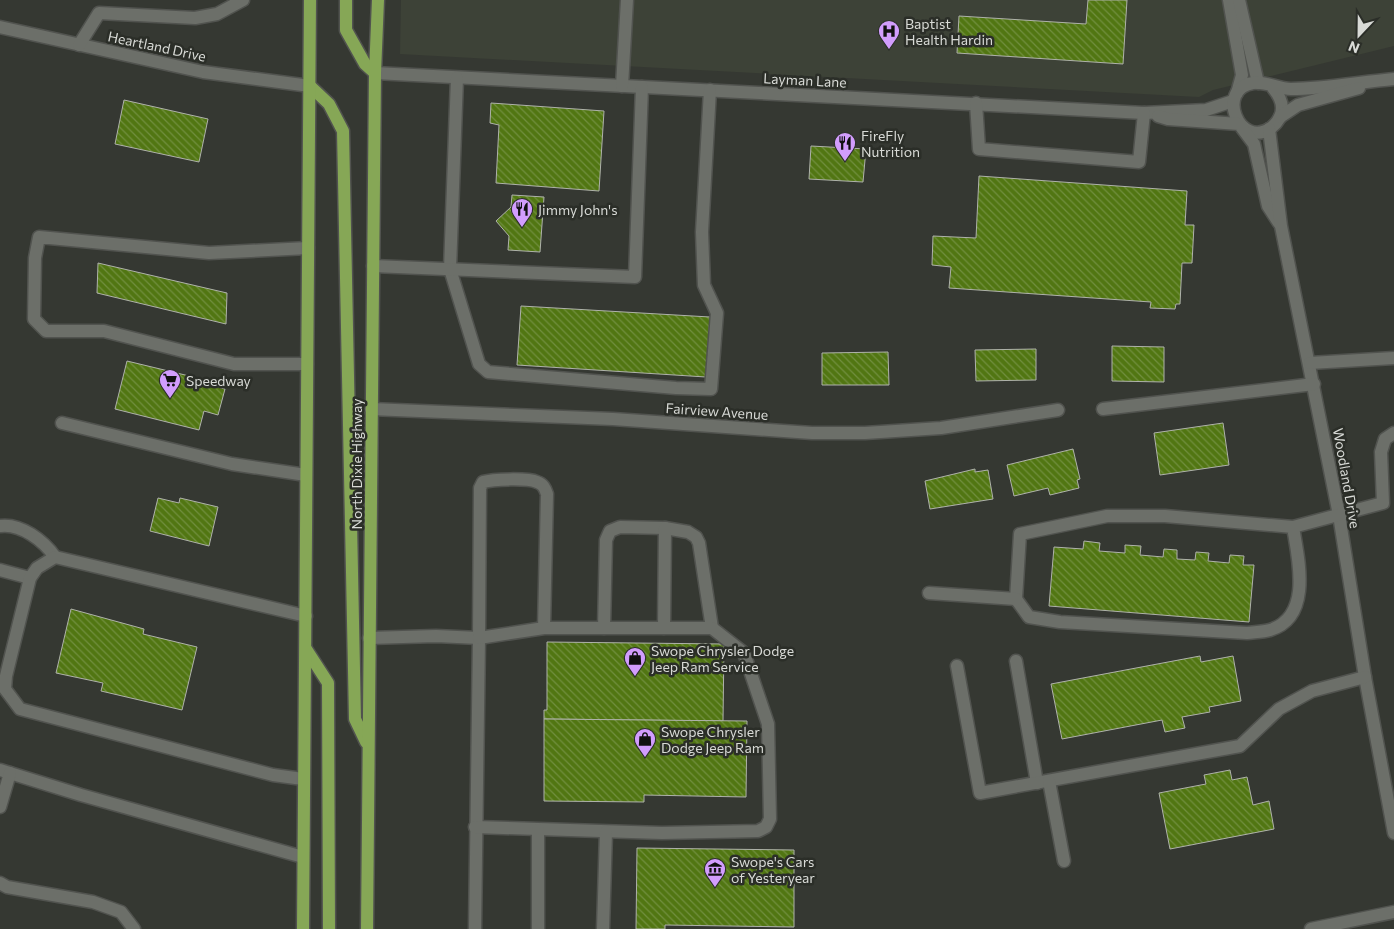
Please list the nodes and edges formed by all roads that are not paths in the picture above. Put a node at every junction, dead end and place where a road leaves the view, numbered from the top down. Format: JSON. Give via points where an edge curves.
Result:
{"nodes":[{"id":1,"x":243,"y":0,"type":"edge"},
{"id":2,"x":310,"y":0,"type":"edge"},
{"id":3,"x":346,"y":0,"type":"edge"},
{"id":4,"x":378,"y":0,"type":"edge"},
{"id":5,"x":627,"y":0,"type":"edge"},
{"id":6,"x":1229,"y":0,"type":"edge"},
{"id":7,"x":1239,"y":0,"type":"edge"},
{"id":8,"x":0,"y":27,"type":"edge"},
{"id":9,"x":79,"y":45,"type":"junction"},
{"id":10,"x":375,"y":73,"type":"junction"},
{"id":11,"x":457,"y":78,"type":"junction"},
{"id":12,"x":1391,"y":79,"type":"edge"},
{"id":13,"x":1258,"y":82,"type":"junction"},
{"id":14,"x":310,"y":86,"type":"junction"},
{"id":15,"x":622,"y":86,"type":"junction"},
{"id":16,"x":642,"y":87,"type":"junction"},
{"id":17,"x":1273,"y":88,"type":"junction"},
{"id":18,"x":710,"y":90,"type":"junction"},
{"id":19,"x":1235,"y":97,"type":"junction"},
{"id":20,"x":976,"y":104,"type":"junction"},
{"id":21,"x":1145,"y":112,"type":"junction"},
{"id":22,"x":1280,"y":117,"type":"junction"},
{"id":23,"x":1239,"y":124,"type":"junction"},
{"id":24,"x":1269,"y":129,"type":"junction"},
{"id":25,"x":1281,"y":226,"type":"junction"},
{"id":26,"x":308,"y":248,"type":"junction"},
{"id":27,"x":373,"y":266,"type":"junction"},
{"id":28,"x":450,"y":269,"type":"junction"},
{"id":29,"x":1394,"y":358,"type":"edge"},
{"id":30,"x":1310,"y":363,"type":"junction"},
{"id":31,"x":307,"y":364,"type":"junction"},
{"id":32,"x":1314,"y":384,"type":"junction"},
{"id":33,"x":371,"y":409,"type":"junction"},
{"id":34,"x":1103,"y":409,"type":"dead end"},
{"id":35,"x":1058,"y":410,"type":"dead end"},
{"id":36,"x":62,"y":423,"type":"dead end"},
{"id":37,"x":1394,"y":433,"type":"edge"},
{"id":38,"x":306,"y":475,"type":"junction"},
{"id":39,"x":1339,"y":515,"type":"junction"},
{"id":40,"x":0,"y":526,"type":"edge"},
{"id":41,"x":1293,"y":527,"type":"junction"},
{"id":42,"x":665,"y":528,"type":"junction"},
{"id":43,"x":55,"y":557,"type":"junction"},
{"id":44,"x":0,"y":570,"type":"edge"},
{"id":45,"x":30,"y":578,"type":"junction"},
{"id":46,"x":928,"y":593,"type":"dead end"},
{"id":47,"x":1016,"y":599,"type":"junction"},
{"id":48,"x":306,"y":616,"type":"junction"},
{"id":49,"x":544,"y":628,"type":"junction"},
{"id":50,"x":604,"y":628,"type":"junction"},
{"id":51,"x":664,"y":628,"type":"junction"},
{"id":52,"x":712,"y":628,"type":"junction"},
{"id":53,"x":370,"y":638,"type":"junction"},
{"id":54,"x":479,"y":638,"type":"junction"},
{"id":55,"x":306,"y":649,"type":"junction"},
{"id":56,"x":1016,"y":661,"type":"dead end"},
{"id":57,"x":957,"y":666,"type":"dead end"},
{"id":58,"x":1365,"y":677,"type":"junction"},
{"id":59,"x":368,"y":744,"type":"junction"},
{"id":60,"x":5,"y":772,"type":"edge"},
{"id":61,"x":304,"y":779,"type":"junction"},
{"id":62,"x":1043,"y":782,"type":"junction"},
{"id":63,"x":0,"y":807,"type":"edge"},
{"id":64,"x":1392,"y":813,"type":"edge"},
{"id":65,"x":476,"y":827,"type":"junction"},
{"id":66,"x":538,"y":830,"type":"junction"},
{"id":67,"x":606,"y":832,"type":"junction"},
{"id":68,"x":1394,"y":833,"type":"edge"},
{"id":69,"x":303,"y":857,"type":"junction"},
{"id":70,"x":1064,"y":861,"type":"dead end"},
{"id":71,"x":0,"y":883,"type":"edge"},
{"id":72,"x":1394,"y":912,"type":"edge"},
{"id":73,"x":134,"y":929,"type":"edge"},
{"id":74,"x":303,"y":929,"type":"edge"},
{"id":75,"x":329,"y":929,"type":"edge"},
{"id":76,"x":367,"y":929,"type":"edge"},
{"id":77,"x":474,"y":929,"type":"edge"},
{"id":78,"x":538,"y":929,"type":"edge"},
{"id":79,"x":603,"y":929,"type":"edge"},
{"id":80,"x":1311,"y":929,"type":"edge"}],
"edges":[{"from":1,"to":9,"type":"street","via":[[217,14],[195,18],[99,13]]},
{"from":2,"to":14,"type":"main road"},
{"from":3,"to":10,"type":"main road","via":[[346,30]]},
{"from":4,"to":10,"type":"main road","name":"North Dixie Highway"},
{"from":5,"to":15,"type":"street"},
{"from":6,"to":19,"type":"street","via":[[1242,74]]},
{"from":7,"to":13,"type":"street"},
{"from":8,"to":9,"type":"street","name":"Heartland Drive"},
{"from":9,"to":14,"type":"street","name":"Heartland Drive","via":[[203,72]]},
{"from":10,"to":11,"type":"street","name":"Layman Lane"},
{"from":10,"to":27,"type":"main road","name":"North Dixie Highway"},
{"from":11,"to":15,"type":"street","name":"Layman Lane"},
{"from":11,"to":28,"type":"street"},
{"from":12,"to":17,"type":"street"},
{"from":12,"to":22,"type":"street","via":[[1298,105]]},
{"from":13,"to":17,"type":"street"},
{"from":13,"to":19,"type":"street","via":[[1242,88]]},
{"from":14,"to":26,"type":"main road"},
{"from":14,"to":59,"type":"main road","via":[[329,104],[343,131],[355,719]]},
{"from":15,"to":16,"type":"street","name":"Layman Lane"},
{"from":16,"to":18,"type":"street","name":"Layman Lane"},
{"from":16,"to":28,"type":"street","via":[[635,277]]},
{"from":17,"to":22,"type":"street","via":[[1281,102]]},
{"from":18,"to":20,"type":"street","name":"Layman Lane"},
{"from":18,"to":28,"type":"street","via":[[702,232],[704,285],[717,313],[710,389],[488,372],[479,364]]},
{"from":19,"to":21,"type":"street","name":"Layman Lane","via":[[1206,110]]},
{"from":19,"to":23,"type":"street","via":[[1234,117]]},
{"from":20,"to":21,"type":"street","name":"Layman Lane"},
{"from":20,"to":21,"type":"street","via":[[979,149],[1139,162]]},
{"from":21,"to":23,"type":"street","via":[[1168,120]]},
{"from":22,"to":24,"type":"street"},
{"from":23,"to":24,"type":"street","via":[[1253,132]]},
{"from":23,"to":25,"type":"street","via":[[1254,144],[1268,206]]},
{"from":24,"to":25,"type":"street","name":"Woodland Drive"},
{"from":25,"to":30,"type":"street","name":"Woodland Drive"},
{"from":26,"to":31,"type":"main road"},
{"from":26,"to":31,"type":"street","via":[[209,253],[40,237],[35,258],[34,319],[46,331],[104,331],[234,364]]},
{"from":27,"to":28,"type":"street"},
{"from":27,"to":33,"type":"main road","name":"North Dixie Highway"},
{"from":29,"to":30,"type":"street"},
{"from":30,"to":32,"type":"street","name":"Woodland Drive"},
{"from":31,"to":38,"type":"main road"},
{"from":32,"to":34,"type":"street"},
{"from":32,"to":39,"type":"street","name":"Woodland Drive"},
{"from":33,"to":35,"type":"street","name":"Fairview Avenue","via":[[865,434],[941,428]]},
{"from":33,"to":53,"type":"main road","name":"North Dixie Highway"},
{"from":36,"to":38,"type":"street","via":[[232,464]]},
{"from":37,"to":39,"type":"street","via":[[1385,439],[1381,452],[1383,503]]},
{"from":38,"to":48,"type":"main road"},
{"from":39,"to":41,"type":"street"},
{"from":39,"to":58,"type":"street","name":"Woodland Drive"},
{"from":40,"to":43,"type":"street","via":[[8,525],[24,531],[49,548]]},
{"from":41,"to":47,"type":"street","via":[[1165,516],[1107,516],[1020,534]]},
{"from":41,"to":47,"type":"street","via":[[1301,580],[1298,598],[1287,620],[1271,630],[1247,633],[1060,622],[1029,617]]},
{"from":42,"to":50,"type":"street","via":[[620,527],[610,531],[606,540]]},
{"from":42,"to":51,"type":"street"},
{"from":42,"to":52,"type":"street","via":[[696,536]]},
{"from":43,"to":45,"type":"street","via":[[37,568]]},
{"from":43,"to":48,"type":"street"},
{"from":44,"to":45,"type":"street"},
{"from":45,"to":61,"type":"street","via":[[6,676],[6,689],[20,709],[273,774]]},
{"from":46,"to":47,"type":"street"},
{"from":48,"to":55,"type":"main road"},
{"from":49,"to":50,"type":"street"},
{"from":49,"to":54,"type":"street"},
{"from":49,"to":54,"type":"street","via":[[547,494],[544,486],[536,481],[490,480],[483,482],[480,488]]},
{"from":50,"to":51,"type":"street"},
{"from":51,"to":52,"type":"street"},
{"from":52,"to":67,"type":"street","via":[[744,653],[768,724],[770,819],[766,827],[758,831]]},
{"from":53,"to":54,"type":"street"},
{"from":53,"to":59,"type":"main road","name":"North Dixie Highway"},
{"from":54,"to":65,"type":"street"},
{"from":55,"to":61,"type":"main road"},
{"from":55,"to":75,"type":"main road","via":[[328,683]]},
{"from":56,"to":62,"type":"street"},
{"from":57,"to":62,"type":"street","via":[[980,792]]},
{"from":58,"to":62,"type":"street","via":[[1312,691],[1279,709],[1240,746]]},
{"from":58,"to":64,"type":"street","name":"Woodland Drive"},
{"from":59,"to":76,"type":"main road","name":"North Dixie Highway"},
{"from":60,"to":63,"type":"street"},
{"from":60,"to":69,"type":"street"},
{"from":61,"to":69,"type":"main road"},
{"from":62,"to":70,"type":"street"},
{"from":64,"to":68,"type":"street","name":"Woodland Drive"},
{"from":65,"to":66,"type":"street"},
{"from":65,"to":77,"type":"street"},
{"from":66,"to":67,"type":"street"},
{"from":66,"to":78,"type":"street"},
{"from":67,"to":79,"type":"street"},
{"from":69,"to":74,"type":"main road"},
{"from":71,"to":73,"type":"street","via":[[7,887],[93,902],[121,912]]},
{"from":72,"to":80,"type":"street"}]}
